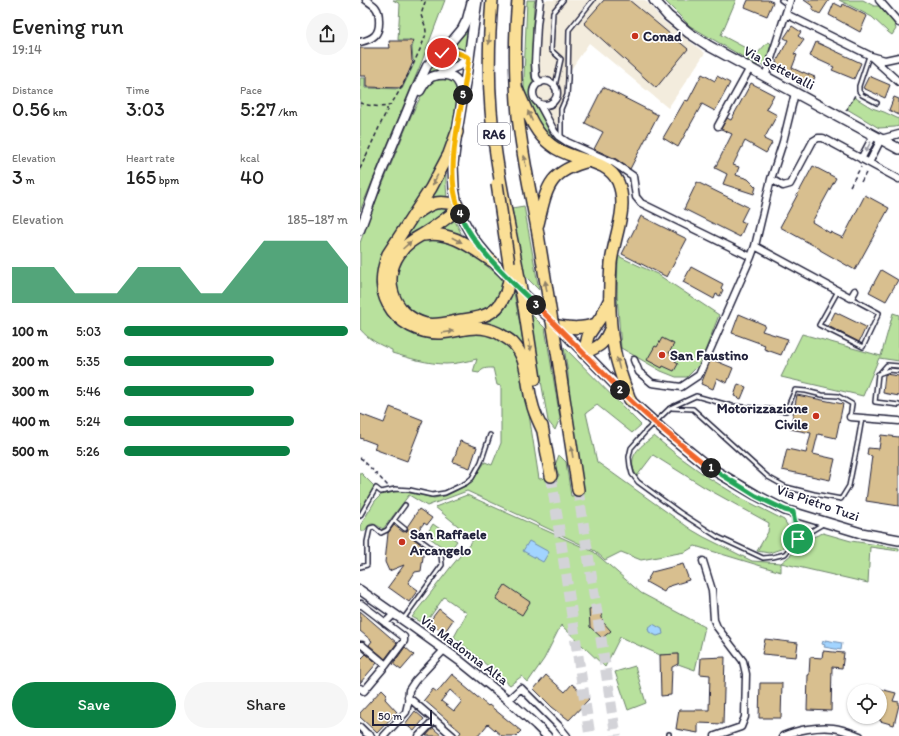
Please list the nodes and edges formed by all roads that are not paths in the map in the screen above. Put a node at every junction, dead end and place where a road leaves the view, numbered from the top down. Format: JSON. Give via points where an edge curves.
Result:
{"nodes":[{"id":1,"x":366,"y":0,"type":"edge"},
{"id":2,"x":472,"y":0,"type":"edge"},
{"id":3,"x":477,"y":0,"type":"edge"},
{"id":4,"x":492,"y":0,"type":"edge"},
{"id":5,"x":518,"y":0,"type":"edge"},
{"id":6,"x":540,"y":0,"type":"edge"},
{"id":7,"x":563,"y":0,"type":"edge"},
{"id":8,"x":593,"y":0,"type":"edge"},
{"id":9,"x":654,"y":0,"type":"edge"},
{"id":10,"x":781,"y":0,"type":"edge"},
{"id":11,"x":879,"y":0,"type":"edge"},
{"id":12,"x":789,"y":3,"type":"edge"},
{"id":13,"x":786,"y":14,"type":"junction"},
{"id":14,"x":899,"y":23,"type":"edge"},
{"id":15,"x":360,"y":42,"type":"edge"},
{"id":16,"x":442,"y":53,"type":"junction"},
{"id":17,"x":869,"y":55,"type":"junction"},
{"id":18,"x":469,"y":58,"type":"junction"},
{"id":19,"x":899,"y":58,"type":"edge"},
{"id":20,"x":750,"y":68,"type":"junction"},
{"id":21,"x":434,"y":76,"type":"junction"},
{"id":22,"x":765,"y":76,"type":"junction"},
{"id":23,"x":899,"y":82,"type":"edge"},
{"id":24,"x":540,"y":83,"type":"junction"},
{"id":25,"x":554,"y":86,"type":"junction"},
{"id":26,"x":517,"y":89,"type":"junction"},
{"id":27,"x":795,"y":93,"type":"junction"},
{"id":28,"x":463,"y":96,"type":"junction"},
{"id":29,"x":554,"y":102,"type":"junction"},
{"id":30,"x":539,"y":103,"type":"junction"},
{"id":31,"x":877,"y":103,"type":"dead end"},
{"id":32,"x":409,"y":106,"type":"junction"},
{"id":33,"x":550,"y":123,"type":"junction"},
{"id":34,"x":718,"y":126,"type":"dead end"},
{"id":35,"x":457,"y":132,"type":"junction"},
{"id":36,"x":899,"y":134,"type":"edge"},
{"id":37,"x":878,"y":137,"type":"junction"},
{"id":38,"x":561,"y":138,"type":"junction"},
{"id":39,"x":495,"y":149,"type":"junction"},
{"id":40,"x":899,"y":149,"type":"edge"},
{"id":41,"x":592,"y":161,"type":"junction"},
{"id":42,"x":865,"y":161,"type":"junction"},
{"id":43,"x":899,"y":179,"type":"edge"},
{"id":44,"x":771,"y":180,"type":"junction"},
{"id":45,"x":457,"y":205,"type":"junction"},
{"id":46,"x":411,"y":218,"type":"junction"},
{"id":47,"x":537,"y":228,"type":"junction"},
{"id":48,"x":360,"y":230,"type":"edge"},
{"id":49,"x":420,"y":236,"type":"junction"},
{"id":50,"x":755,"y":246,"type":"junction"},
{"id":51,"x":751,"y":257,"type":"junction"},
{"id":52,"x":492,"y":261,"type":"junction"},
{"id":53,"x":838,"y":291,"type":"junction"},
{"id":54,"x":855,"y":291,"type":"dead end"},
{"id":55,"x":610,"y":298,"type":"junction"},
{"id":56,"x":851,"y":298,"type":"junction"},
{"id":57,"x":596,"y":324,"type":"junction"},
{"id":58,"x":558,"y":326,"type":"junction"},
{"id":59,"x":611,"y":326,"type":"junction"},
{"id":60,"x":584,"y":353,"type":"junction"},
{"id":61,"x":634,"y":360,"type":"dead end"},
{"id":62,"x":899,"y":366,"type":"edge"},
{"id":63,"x":899,"y":371,"type":"edge"},
{"id":64,"x":878,"y":374,"type":"junction"},
{"id":65,"x":630,"y":400,"type":"junction"},
{"id":66,"x":899,"y":405,"type":"edge"},
{"id":67,"x":670,"y":408,"type":"junction"},
{"id":68,"x":850,"y":417,"type":"joint"},
{"id":69,"x":862,"y":418,"type":"junction"},
{"id":70,"x":899,"y":421,"type":"edge"},
{"id":71,"x":543,"y":432,"type":"junction"},
{"id":72,"x":490,"y":435,"type":"dead end"},
{"id":73,"x":551,"y":476,"type":"tunnel mouth"},
{"id":74,"x":578,"y":490,"type":"tunnel mouth"},
{"id":75,"x":405,"y":505,"type":"dead end"},
{"id":76,"x":793,"y":512,"type":"junction"},
{"id":77,"x":360,"y":516,"type":"edge"},
{"id":78,"x":394,"y":520,"type":"junction"},
{"id":79,"x":826,"y":522,"type":"junction"},
{"id":80,"x":405,"y":529,"type":"dead end"},
{"id":81,"x":415,"y":536,"type":"dead end"},
{"id":82,"x":798,"y":539,"type":"junction"},
{"id":83,"x":899,"y":540,"type":"edge"},
{"id":84,"x":703,"y":561,"type":"dead end"},
{"id":85,"x":360,"y":567,"type":"edge"},
{"id":86,"x":360,"y":590,"type":"edge"},
{"id":87,"x":360,"y":605,"type":"edge"},
{"id":88,"x":394,"y":614,"type":"junction"},
{"id":89,"x":403,"y":620,"type":"junction"},
{"id":90,"x":385,"y":623,"type":"junction"},
{"id":91,"x":360,"y":645,"type":"edge"},
{"id":92,"x":444,"y":650,"type":"junction"},
{"id":93,"x":386,"y":665,"type":"junction"},
{"id":94,"x":360,"y":688,"type":"edge"},
{"id":95,"x":408,"y":697,"type":"junction"},
{"id":96,"x":508,"y":700,"type":"junction"},
{"id":97,"x":435,"y":720,"type":"junction"},
{"id":98,"x":360,"y":727,"type":"edge"},
{"id":99,"x":367,"y":735,"type":"edge"},
{"id":100,"x":384,"y":736,"type":"edge"},
{"id":101,"x":419,"y":736,"type":"edge"},
{"id":102,"x":453,"y":736,"type":"edge"},
{"id":103,"x":547,"y":736,"type":"edge"},
{"id":104,"x":567,"y":736,"type":"edge"},
{"id":105,"x":715,"y":736,"type":"edge"},
{"id":106,"x":783,"y":736,"type":"edge"},
{"id":107,"x":860,"y":736,"type":"edge"}],
"edges":[{"from":1,"to":15,"type":"street","via":[[376,7],[379,30],[368,40]]},
{"from":2,"to":16,"type":"street","via":[[462,29]]},
{"from":3,"to":18,"type":"main road","name":"Via Pietro Tuzi"},
{"from":4,"to":39,"type":"highway","number":"RA6","one_way":true,"via":[[489,78]]},
{"from":5,"to":26,"type":"highway","number":"RA6","via":[[515,47]]},
{"from":6,"to":24,"type":"street","via":[[535,63],[536,76]]},
{"from":7,"to":25,"type":"lane","via":[[553,12],[551,50],[561,59]]},
{"from":8,"to":38,"type":"lane","via":[[569,30],[567,95],[561,109]]},
{"from":9,"to":20,"type":"main road","name":"Via Settevalli","via":[[668,16],[689,33]]},
{"from":10,"to":12,"type":"lane"},
{"from":11,"to":14,"type":"street"},
{"from":12,"to":13,"type":"street"},
{"from":13,"to":17,"type":"street"},
{"from":13,"to":22,"type":"street"},
{"from":16,"to":18,"type":"street","via":[[459,52]]},
{"from":16,"to":32,"type":"street","via":[[427,66]]},
{"from":17,"to":19,"type":"street","via":[[885,60]]},
{"from":17,"to":23,"type":"street"},
{"from":17,"to":31,"type":"lane","via":[[859,91]]},
{"from":18,"to":21,"type":"street","via":[[460,65]]},
{"from":18,"to":28,"type":"main road","name":"Via Pietro Tuzi"},
{"from":20,"to":22,"type":"main road","name":"Via Settevalli"},
{"from":20,"to":34,"type":"street"},
{"from":21,"to":28,"type":"street","via":[[444,74],[458,80]]},
{"from":21,"to":32,"type":"street","via":[[430,77]]},
{"from":22,"to":27,"type":"main road","name":"Via Settevalli"},
{"from":24,"to":25,"type":"street","via":[[547,82]]},
{"from":24,"to":30,"type":"street","via":[[534,92]]},
{"from":25,"to":29,"type":"street","via":[[557,95]]},
{"from":41,"to":26,"type":"highway","one_way":true,"via":[[575,157],[550,145],[536,130]]},
{"from":47,"to":26,"type":"highway","number":"RA6","one_way":true,"via":[[523,153]]},
{"from":27,"to":37,"type":"main road","name":"Via Settevalli"},
{"from":27,"to":44,"type":"street"},
{"from":28,"to":35,"type":"main road","name":"Via Pietro Tuzi"},
{"from":29,"to":30,"type":"street","via":[[546,105]]},
{"from":29,"to":33,"type":"street"},
{"from":30,"to":33,"type":"street"},
{"from":32,"to":48,"type":"street"},
{"from":33,"to":38,"type":"street"},
{"from":35,"to":45,"type":"main road","name":"Via Pietro Tuzi","via":[[453,164]]},
{"from":35,"to":46,"type":"highway","one_way":true,"via":[[449,154],[431,188]]},
{"from":36,"to":37,"type":"street"},
{"from":37,"to":40,"type":"main road","name":"Via Settevalli"},
{"from":37,"to":42,"type":"street"},
{"from":38,"to":51,"type":"street","via":[[614,163],[633,176],[636,198],[641,203]]},
{"from":39,"to":49,"type":"highway","one_way":true,"bridge":true,"via":[[497,184],[510,270],[506,293],[496,309],[474,319],[433,324],[412,318],[400,308],[393,295],[390,281],[394,263],[403,248]]},
{"from":39,"to":71,"type":"highway","number":"RA6","one_way":true,"bridge":true,"via":[[524,307]]},
{"from":41,"to":47,"type":"highway","via":[[570,167],[557,175],[544,198]]},
{"from":41,"to":55,"type":"highway","via":[[610,170],[618,181],[622,194],[623,206],[611,261]]},
{"from":42,"to":43,"type":"street"},
{"from":42,"to":44,"type":"street","via":[[823,138],[818,138],[813,141],[790,184],[783,186]]},
{"from":44,"to":50,"type":"street"},
{"from":45,"to":46,"type":"highway","via":[[435,203]]},
{"from":45,"to":49,"type":"highway","via":[[448,217]]},
{"from":45,"to":52,"type":"main road","name":"Via Pietro Tuzi","via":[[466,228]]},
{"from":46,"to":71,"type":"highway","one_way":true,"via":[[384,264],[382,285],[390,308],[396,316],[420,330],[441,332],[479,328],[491,330],[505,337],[520,354],[525,366],[532,404]]},
{"from":74,"to":47,"type":"highway","number":"RA6","one_way":true,"bridge":true},
{"from":49,"to":52,"type":"highway","one_way":true,"via":[[447,235]]},
{"from":50,"to":51,"type":"street"},
{"from":50,"to":53,"type":"street"},
{"from":51,"to":61,"type":"street","via":[[699,375],[681,387],[652,383],[639,372]]},
{"from":52,"to":58,"type":"main road","name":"Via Pietro Tuzi"},
{"from":53,"to":56,"type":"street"},
{"from":53,"to":56,"type":"lane","via":[[819,325],[863,347],[879,313]]},
{"from":54,"to":56,"type":"street"},
{"from":55,"to":57,"type":"highway"},
{"from":55,"to":59,"type":"highway"},
{"from":57,"to":58,"type":"highway","via":[[576,328]]},
{"from":57,"to":60,"type":"highway","via":[[588,336]]},
{"from":58,"to":60,"type":"main road","name":"Via Pietro Tuzi"},
{"from":59,"to":60,"type":"highway","via":[[602,343]]},
{"from":65,"to":59,"type":"highway","one_way":true,"via":[[614,348]]},
{"from":60,"to":65,"type":"main road","name":"Via Pietro Tuzi"},
{"from":62,"to":64,"type":"lane","via":[[887,365]]},
{"from":63,"to":64,"type":"lane","via":[[889,370]]},
{"from":64,"to":66,"type":"lane","via":[[875,402]]},
{"from":65,"to":76,"type":"main road","name":"Via Pietro Tuzi","via":[[707,466],[756,496]]},
{"from":67,"to":68,"type":"lane","via":[[696,396],[732,406],[786,411],[795,390],[838,396],[852,404]]},
{"from":67,"to":69,"type":"lane","via":[[693,409],[768,477],[786,487],[841,499],[849,486]]},
{"from":67,"to":82,"type":"lane","bridge":true,"via":[[631,448],[630,466],[638,482],[718,537],[763,558],[785,554]]},
{"from":68,"to":69,"type":"street"},
{"from":69,"to":70,"type":"street"},
{"from":71,"to":73,"type":"highway","number":"RA6"},
{"from":72,"to":77,"type":"lane","via":[[481,462],[466,483],[445,493],[432,495],[396,489],[382,492],[376,488]]},
{"from":75,"to":78,"type":"lane"},
{"from":76,"to":79,"type":"main road","name":"Via Pietro Tuzi"},
{"from":76,"to":82,"type":"lane"},
{"from":78,"to":80,"type":"lane"},
{"from":78,"to":85,"type":"lane","via":[[382,533],[374,527],[370,528],[367,565]]},
{"from":79,"to":82,"type":"lane"},
{"from":79,"to":83,"type":"main road","name":"Via Pietro Tuzi","via":[[861,533]]},
{"from":81,"to":89,"type":"lane","via":[[441,555],[442,565]]},
{"from":84,"to":105,"type":"street","via":[[712,590],[714,620],[743,660],[746,674],[745,717],[741,727]]},
{"from":86,"to":88,"type":"street","name":"Via Madonna Alta"},
{"from":87,"to":90,"type":"street"},
{"from":88,"to":89,"type":"street","name":"Via Madonna Alta"},
{"from":88,"to":90,"type":"street"},
{"from":89,"to":92,"type":"street","name":"Via Madonna Alta"},
{"from":90,"to":93,"type":"street","via":[[404,637],[404,641]]},
{"from":91,"to":93,"type":"street"},
{"from":92,"to":95,"type":"street","via":[[415,681]]},
{"from":92,"to":96,"type":"street","name":"Via Madonna Alta"},
{"from":93,"to":94,"type":"street","via":[[364,691]]},
{"from":95,"to":97,"type":"street"},
{"from":95,"to":100,"type":"street","via":[[406,712],[393,730]]},
{"from":96,"to":103,"type":"street","name":"Via Madonna Alta"},
{"from":96,"to":104,"type":"street","via":[[521,688]]},
{"from":97,"to":101,"type":"street"},
{"from":97,"to":102,"type":"street"},
{"from":98,"to":99,"type":"street"},
{"from":106,"to":107,"type":"street","via":[[815,728],[833,728]]}]}
